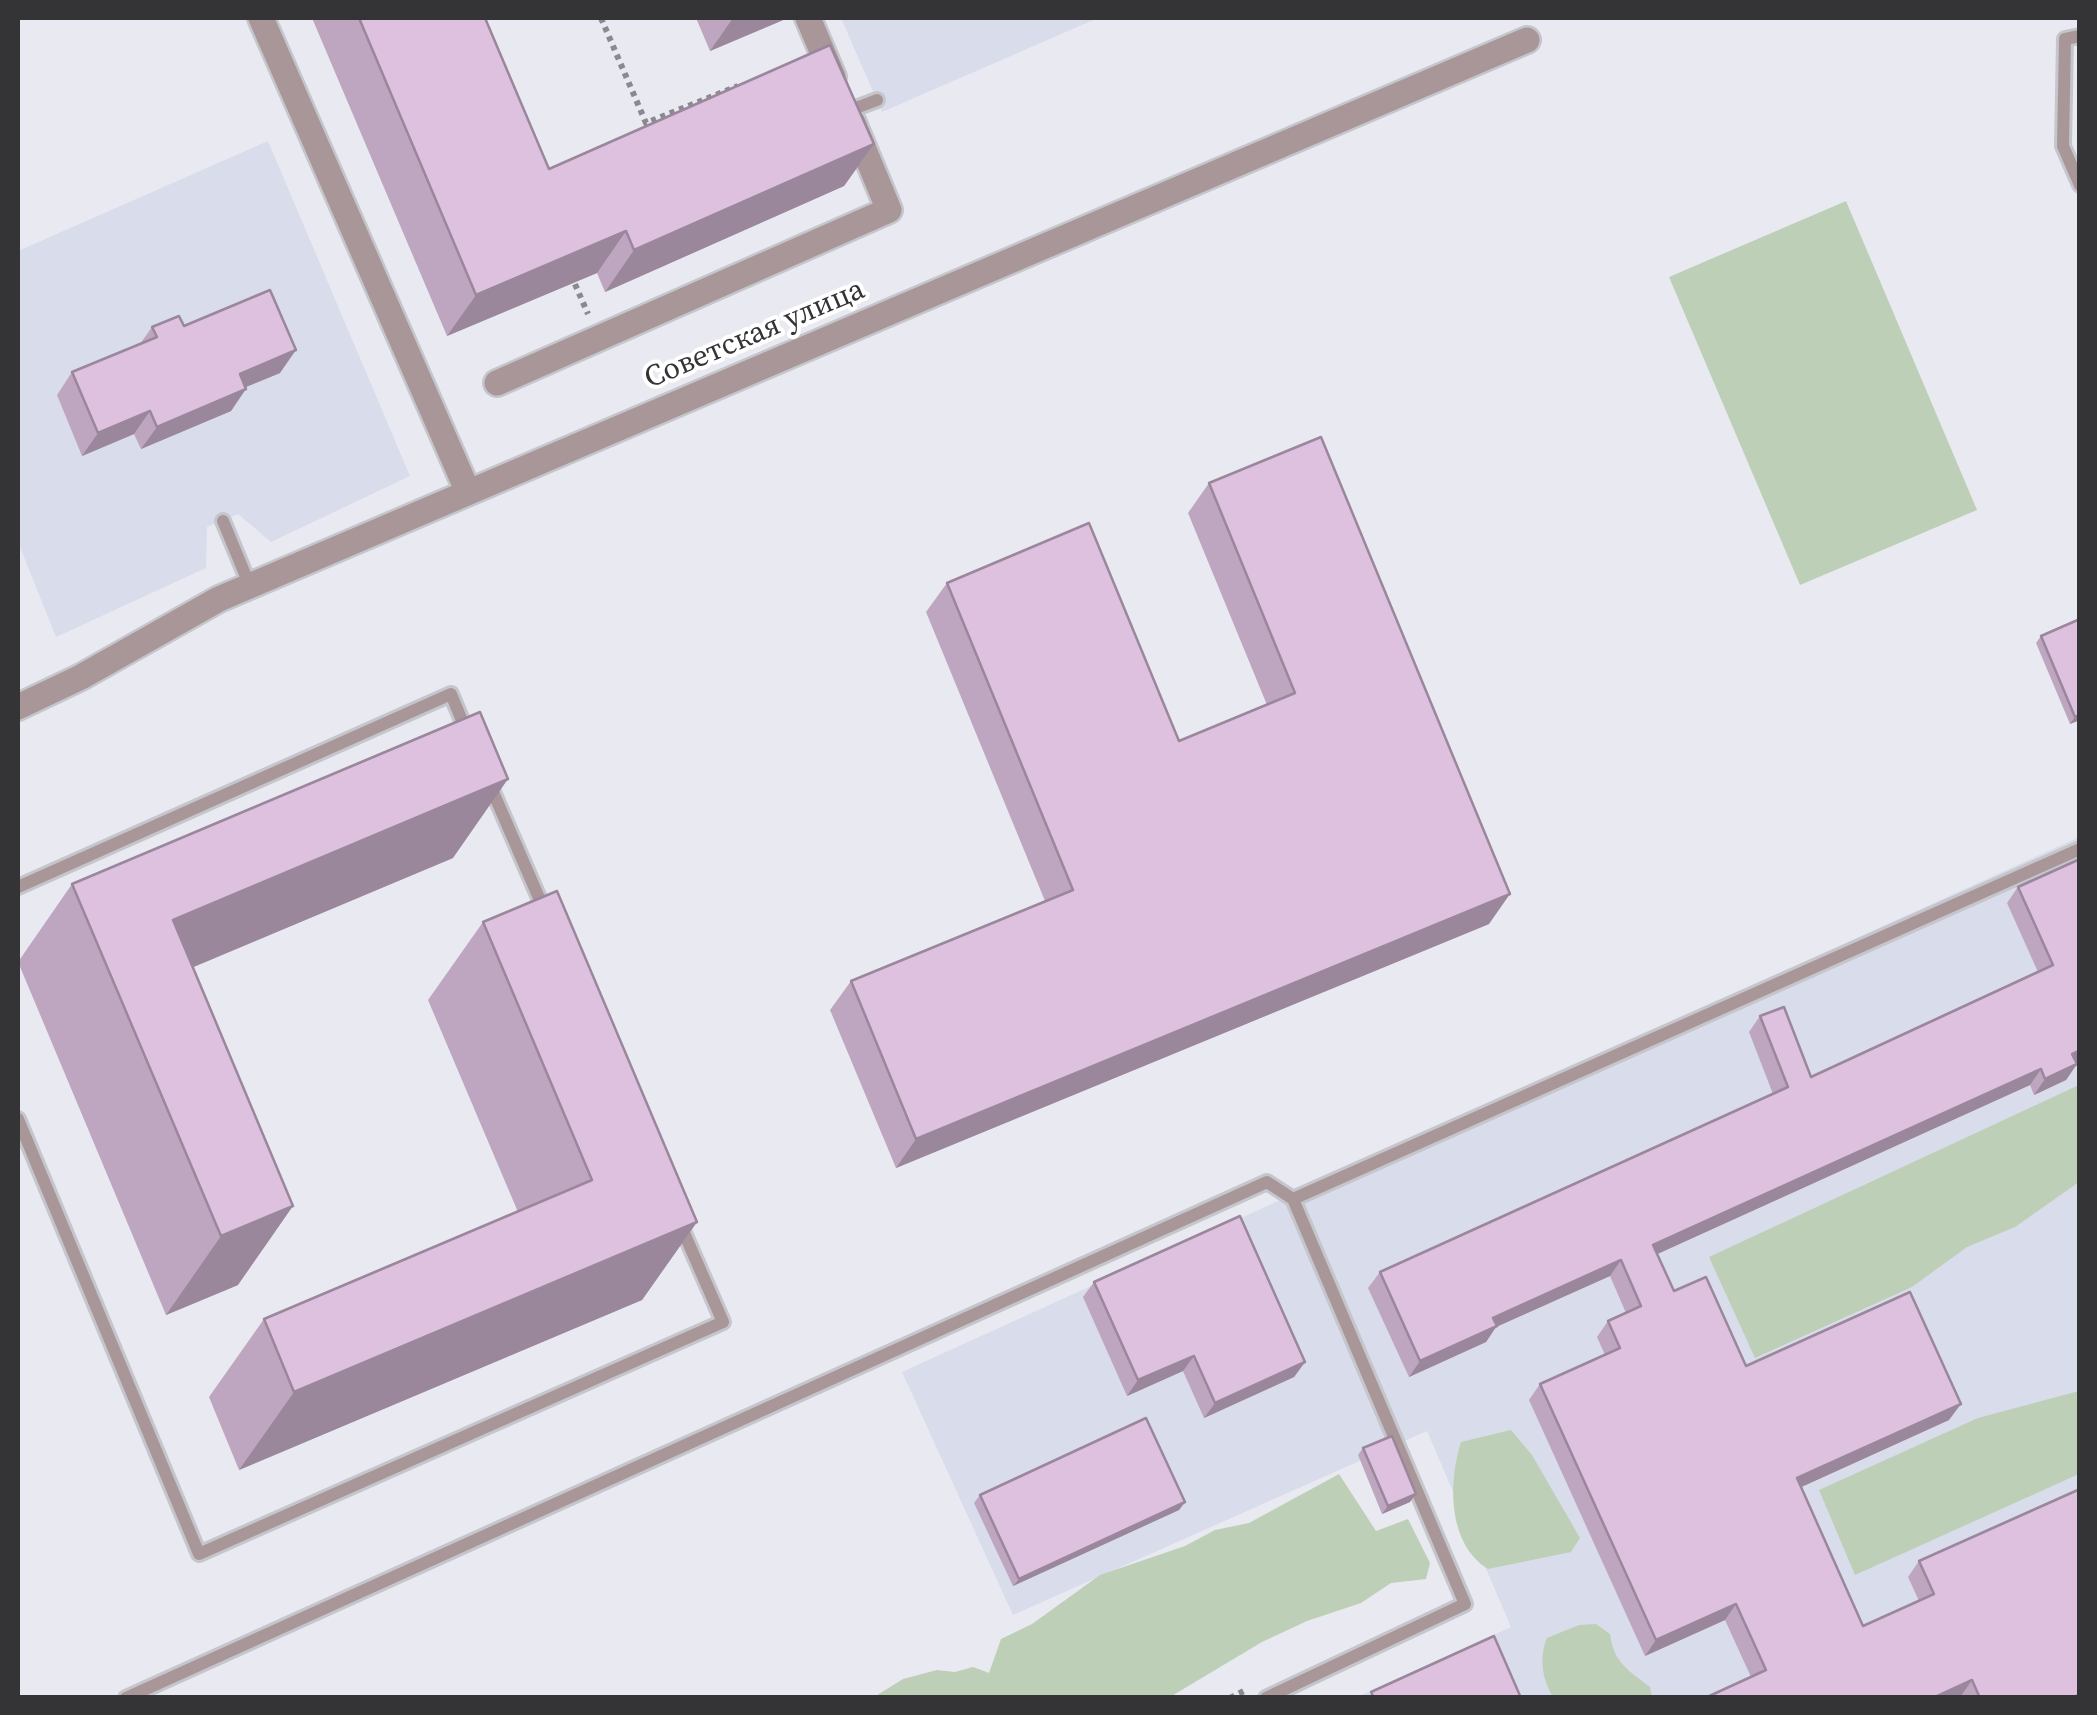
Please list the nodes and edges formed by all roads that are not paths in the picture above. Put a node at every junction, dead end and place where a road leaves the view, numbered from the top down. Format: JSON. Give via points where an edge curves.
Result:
{"nodes":[{"id":1,"x":261,"y":18,"type":"edge"},
{"id":2,"x":808,"y":18,"type":"edge"},
{"id":3,"x":2072,"y":37,"type":"edge"},
{"id":4,"x":1527,"y":40,"type":"dead end"},
{"id":5,"x":877,"y":100,"type":"dead end"},
{"id":6,"x":848,"y":111,"type":"junction"},
{"id":7,"x":2080,"y":185,"type":"edge"},
{"id":8,"x":496,"y":382,"type":"dead end"},
{"id":9,"x":468,"y":492,"type":"junction"},
{"id":10,"x":223,"y":521,"type":"dead end"},
{"id":11,"x":250,"y":586,"type":"junction"},
{"id":12,"x":18,"y":707,"type":"edge"},
{"id":13,"x":474,"y":748,"type":"edge"},
{"id":14,"x":482,"y":766,"type":"edge"},
{"id":15,"x":2080,"y":848,"type":"edge"},
{"id":16,"x":18,"y":888,"type":"edge"},
{"id":17,"x":552,"y":928,"type":"edge"},
{"id":18,"x":18,"y":1120,"type":"edge"},
{"id":19,"x":1293,"y":1199,"type":"junction"},
{"id":20,"x":676,"y":1214,"type":"edge"},
{"id":21,"x":126,"y":1698,"type":"edge"},
{"id":22,"x":1266,"y":1698,"type":"edge"}],
"edges":[{"from":1,"to":9,"type":"street"},
{"from":2,"to":6,"type":"street"},
{"from":3,"to":7,"type":"lane","via":[[2063,146]]},
{"from":4,"to":9,"type":"street","name":"Советская улица"},
{"from":5,"to":6,"type":"lane"},
{"from":6,"to":8,"type":"street","via":[[889,210]]},
{"from":9,"to":11,"type":"street","name":"Советская улица"},
{"from":10,"to":11,"type":"lane"},
{"from":11,"to":12,"type":"street","name":"Советская улица"},
{"from":13,"to":16,"type":"lane","via":[[451,694]]},
{"from":14,"to":17,"type":"lane"},
{"from":15,"to":19,"type":"lane"},
{"from":18,"to":20,"type":"lane","via":[[200,1554],[723,1322]]},
{"from":19,"to":21,"type":"lane","via":[[1267,1182]]},
{"from":19,"to":22,"type":"lane","via":[[1466,1604]]}]}
